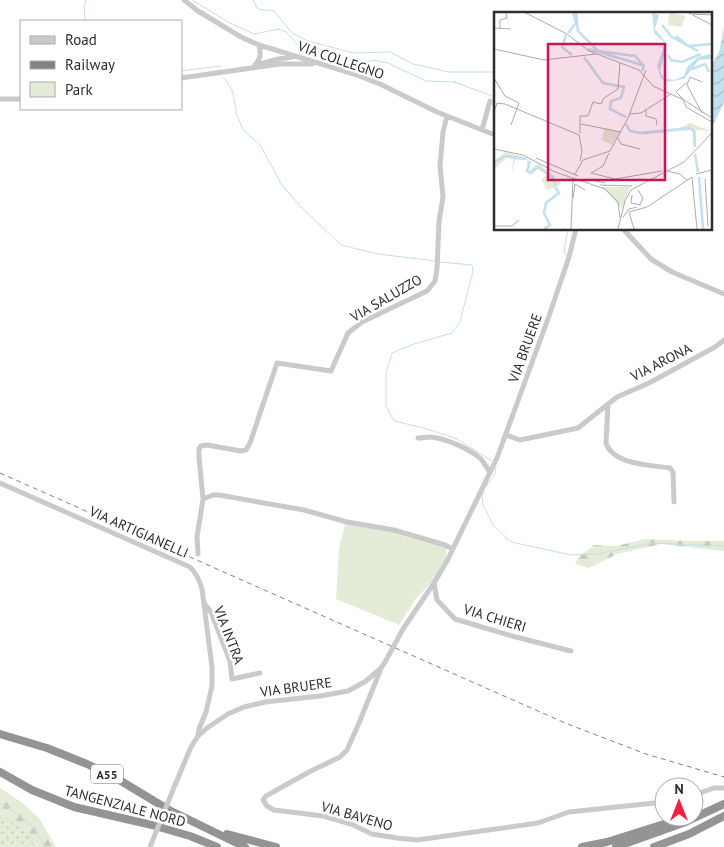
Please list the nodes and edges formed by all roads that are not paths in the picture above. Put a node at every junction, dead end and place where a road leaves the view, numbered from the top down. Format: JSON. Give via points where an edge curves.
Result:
{"nodes":[{"id":1,"x":184,"y":0,"type":"edge"},
{"id":2,"x":259,"y":46,"type":"junction"},
{"id":3,"x":296,"y":57,"type":"junction"},
{"id":4,"x":280,"y":64,"type":"junction"},
{"id":5,"x":318,"y":64,"type":"junction"},
{"id":6,"x":254,"y":65,"type":"junction"},
{"id":7,"x":244,"y":68,"type":"junction"},
{"id":8,"x":182,"y":78,"type":"edge"},
{"id":9,"x":0,"y":99,"type":"edge"},
{"id":10,"x":20,"y":99,"type":"edge"},
{"id":11,"x":490,"y":101,"type":"dead end"},
{"id":12,"x":447,"y":116,"type":"junction"},
{"id":13,"x":482,"y":130,"type":"junction"},
{"id":14,"x":494,"y":135,"type":"edge"},
{"id":15,"x":576,"y":230,"type":"edge"},
{"id":16,"x":624,"y":230,"type":"edge"},
{"id":17,"x":724,"y":294,"type":"edge"},
{"id":18,"x":724,"y":340,"type":"edge"},
{"id":19,"x":608,"y":404,"type":"junction"},
{"id":20,"x":506,"y":435,"type":"junction"},
{"id":21,"x":418,"y":438,"type":"dead end"},
{"id":22,"x":490,"y":472,"type":"junction"},
{"id":23,"x":0,"y":484,"type":"edge"},
{"id":24,"x":203,"y":499,"type":"junction"},
{"id":25,"x":674,"y":502,"type":"dead end"},
{"id":26,"x":453,"y":549,"type":"junction"},
{"id":27,"x":198,"y":554,"type":"dead end"},
{"id":28,"x":434,"y":583,"type":"junction"},
{"id":29,"x":204,"y":603,"type":"junction"},
{"id":30,"x":571,"y":651,"type":"dead end"},
{"id":31,"x":381,"y":668,"type":"junction"},
{"id":32,"x":260,"y":673,"type":"dead end"},
{"id":33,"x":0,"y":734,"type":"edge"},
{"id":34,"x":198,"y":736,"type":"junction"},
{"id":35,"x":0,"y":772,"type":"edge"},
{"id":36,"x":724,"y":788,"type":"edge"},
{"id":37,"x":704,"y":792,"type":"edge"},
{"id":38,"x":654,"y":803,"type":"edge"},
{"id":39,"x":722,"y":805,"type":"edge"},
{"id":40,"x":704,"y":812,"type":"edge"},
{"id":41,"x":724,"y":817,"type":"edge"},
{"id":42,"x":656,"y":827,"type":"edge"},
{"id":43,"x":672,"y":827,"type":"edge"},
{"id":44,"x":207,"y":828,"type":"junction"},
{"id":45,"x":150,"y":847,"type":"edge"},
{"id":46,"x":217,"y":847,"type":"edge"},
{"id":47,"x":245,"y":847,"type":"edge"},
{"id":48,"x":276,"y":847,"type":"edge"},
{"id":49,"x":582,"y":847,"type":"edge"},
{"id":50,"x":616,"y":847,"type":"edge"},
{"id":51,"x":654,"y":847,"type":"edge"}],
"edges":[{"from":1,"to":2,"type":"street","name":"VIA COLLEGNO","via":[[198,12]]},
{"from":2,"to":3,"type":"street","name":"VIA COLLEGNO"},
{"from":2,"to":6,"type":"street","via":[[261,54]]},
{"from":3,"to":4,"type":"street"},
{"from":3,"to":5,"type":"street","name":"VIA COLLEGNO"},
{"from":3,"to":6,"type":"street"},
{"from":4,"to":5,"type":"street"},
{"from":4,"to":7,"type":"street"},
{"from":5,"to":12,"type":"street","name":"VIA COLLEGNO","via":[[380,84]]},
{"from":6,"to":7,"type":"street"},
{"from":7,"to":8,"type":"street"},
{"from":9,"to":10,"type":"street"},
{"from":11,"to":13,"type":"street"},
{"from":12,"to":13,"type":"street","name":"VIA COLLEGNO"},
{"from":12,"to":24,"type":"street","name":"VIA SALUZZO","via":[[440,166],[443,197],[435,281],[427,291],[362,322],[348,333],[331,371],[277,363],[246,450],[201,446]]},
{"from":13,"to":14,"type":"street","name":"VIA COLLEGNO"},
{"from":15,"to":20,"type":"street","name":"VIA BRUERE"},
{"from":16,"to":17,"type":"street","via":[[651,259],[672,272]]},
{"from":18,"to":19,"type":"street","name":"VIA ARONA"},
{"from":19,"to":20,"type":"street","name":"VIA ARONA","via":[[578,428],[520,440]]},
{"from":19,"to":25,"type":"street","via":[[608,449],[633,463],[670,468],[673,472]]},
{"from":20,"to":22,"type":"street","name":"VIA BRUERE"},
{"from":21,"to":22,"type":"street","via":[[439,438],[472,452]]},
{"from":22,"to":26,"type":"street","name":"VIA BRUERE"},
{"from":23,"to":29,"type":"street","name":"VIA ARTIGIANELLI","via":[[190,567],[198,577]]},
{"from":24,"to":26,"type":"street","via":[[219,495],[304,510],[394,530]]},
{"from":24,"to":27,"type":"street","via":[[197,537]]},
{"from":26,"to":28,"type":"street","name":"VIA BRUERE"},
{"from":28,"to":30,"type":"street","name":"VIA CHIERI","via":[[437,600],[455,619]]},
{"from":28,"to":31,"type":"street","name":"VIA BRUERE"},
{"from":29,"to":32,"type":"street","name":"VIA INTRA","via":[[211,612],[230,661],[232,678]]},
{"from":29,"to":34,"type":"street","name":"VIA ARTIGIANELLI","via":[[212,686]]},
{"from":31,"to":34,"type":"street","name":"VIA BRUERE","via":[[366,682],[348,690],[244,707],[215,722]]},
{"from":31,"to":38,"type":"street","name":"VIA BAVENO","via":[[346,750],[340,757],[266,796],[263,800],[267,806],[274,810],[322,816],[372,834],[417,840],[538,823],[569,812]]},
{"from":33,"to":44,"type":"highway","name":"TANGENZIALE NORD","number":"A55","via":[[87,764]]},
{"from":34,"to":45,"type":"street","name":"VIA BRUERE","bridge":true},
{"from":35,"to":46,"type":"highway","name":"TANGENZIALE NORD","via":[[32,790],[74,807],[152,825]]},
{"from":36,"to":37,"type":"street"},
{"from":39,"to":40,"type":"highway"},
{"from":41,"to":51,"type":"highway"},
{"from":42,"to":49,"type":"highway"},
{"from":43,"to":50,"type":"highway"},
{"from":44,"to":47,"type":"highway","number":"A55"},
{"from":44,"to":48,"type":"highway","number":"A55"}]}
